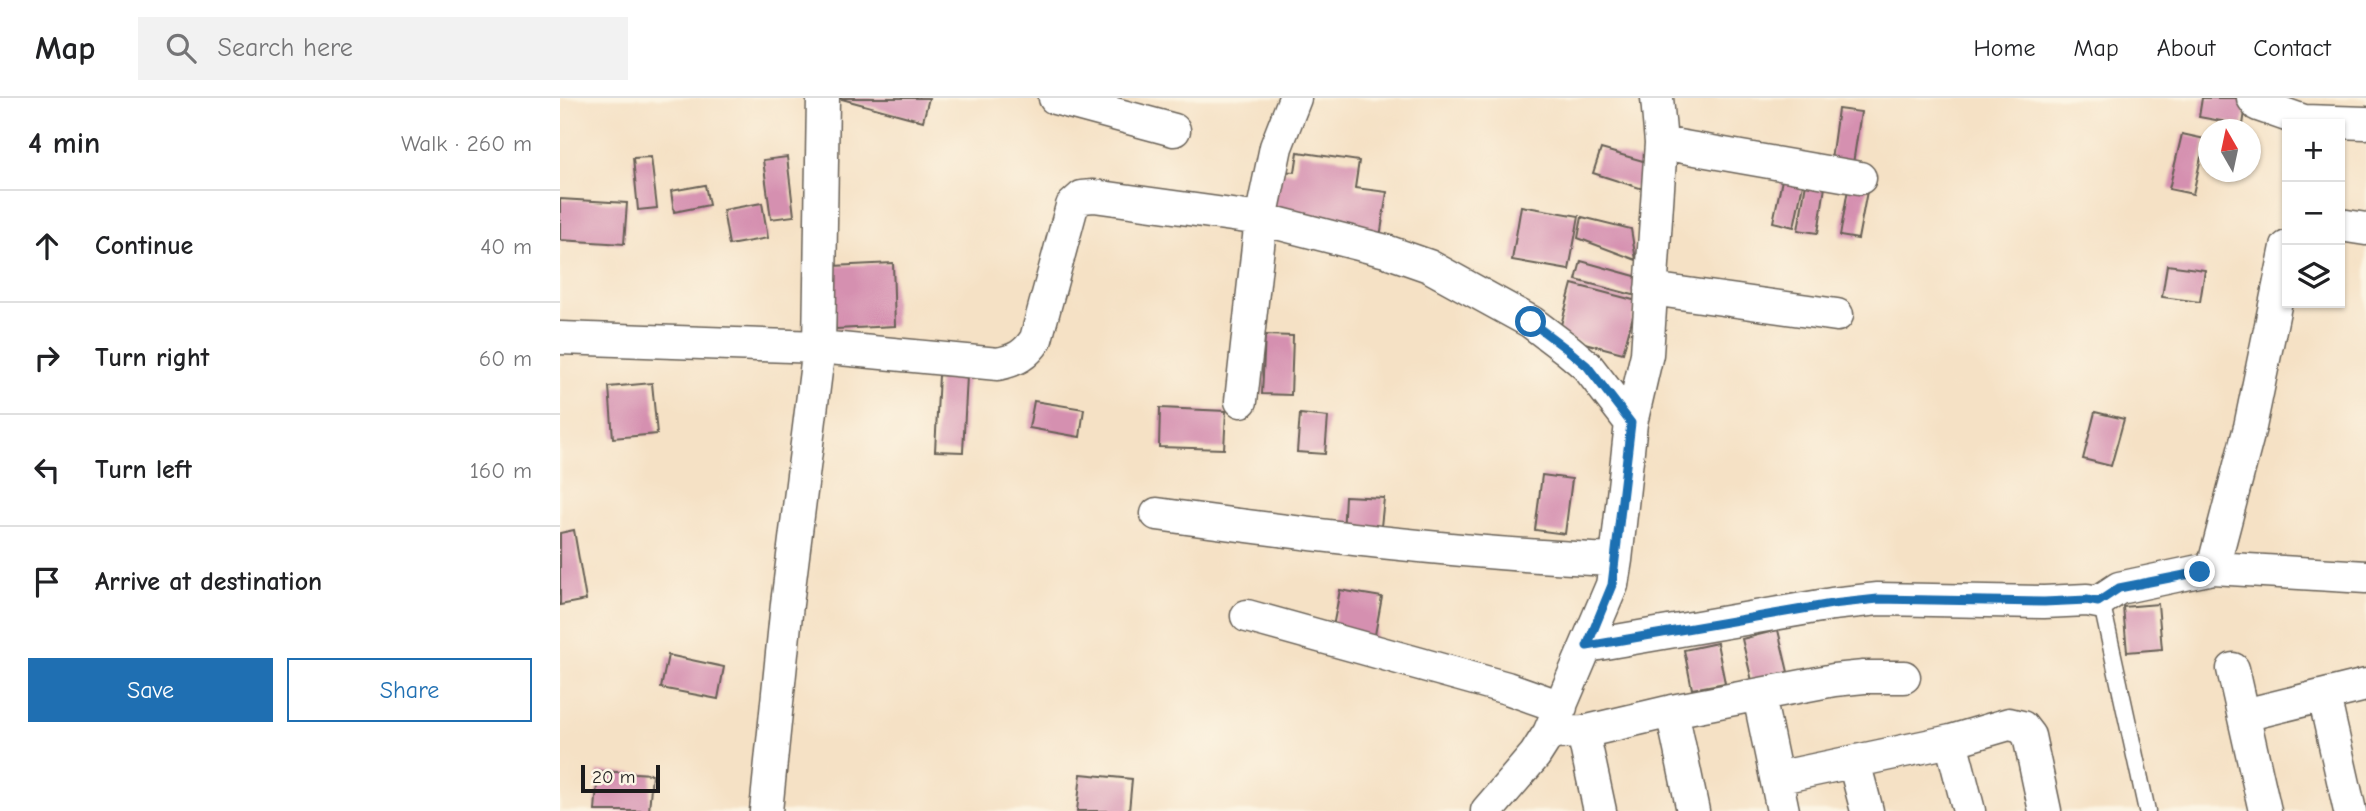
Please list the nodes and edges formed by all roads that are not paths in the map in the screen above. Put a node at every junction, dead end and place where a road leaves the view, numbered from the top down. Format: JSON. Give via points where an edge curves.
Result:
{"nodes":[{"id":1,"x":824,"y":98,"type":"edge"},
{"id":2,"x":1055,"y":98,"type":"edge"},
{"id":3,"x":1294,"y":98,"type":"edge"},
{"id":4,"x":1657,"y":98,"type":"edge"},
{"id":5,"x":2253,"y":98,"type":"edge"},
{"id":6,"x":2294,"y":119,"type":"edge"},
{"id":7,"x":2345,"y":123,"type":"edge"},
{"id":8,"x":2366,"y":123,"type":"edge"},
{"id":9,"x":1174,"y":130,"type":"dead end"},
{"id":10,"x":1661,"y":143,"type":"junction"},
{"id":11,"x":1860,"y":178,"type":"dead end"},
{"id":12,"x":1261,"y":219,"type":"junction"},
{"id":13,"x":2345,"y":226,"type":"edge"},
{"id":14,"x":2366,"y":229,"type":"edge"},
{"id":15,"x":2282,"y":271,"type":"edge"},
{"id":16,"x":1651,"y":289,"type":"junction"},
{"id":17,"x":1837,"y":315,"type":"dead end"},
{"id":18,"x":560,"y":338,"type":"edge"},
{"id":19,"x":819,"y":346,"type":"junction"},
{"id":20,"x":1241,"y":401,"type":"dead end"},
{"id":21,"x":1631,"y":423,"type":"junction"},
{"id":22,"x":1157,"y":514,"type":"dead end"},
{"id":23,"x":1616,"y":560,"type":"junction"},
{"id":24,"x":2213,"y":568,"type":"junction"},
{"id":25,"x":2366,"y":577,"type":"edge"},
{"id":26,"x":2098,"y":602,"type":"junction"},
{"id":27,"x":1247,"y":616,"type":"dead end"},
{"id":28,"x":1587,"y":646,"type":"junction"},
{"id":29,"x":2233,"y":669,"type":"dead end"},
{"id":30,"x":1904,"y":677,"type":"dead end"},
{"id":31,"x":2366,"y":685,"type":"edge"},
{"id":32,"x":1759,"y":696,"type":"junction"},
{"id":33,"x":2324,"y":696,"type":"junction"},
{"id":34,"x":1672,"y":711,"type":"junction"},
{"id":35,"x":2244,"y":715,"type":"junction"},
{"id":36,"x":1555,"y":720,"type":"junction"},
{"id":37,"x":1583,"y":732,"type":"junction"},
{"id":38,"x":1951,"y":741,"type":"junction"},
{"id":39,"x":1854,"y":761,"type":"junction"},
{"id":40,"x":1776,"y":778,"type":"junction"},
{"id":41,"x":766,"y":811,"type":"edge"},
{"id":42,"x":1487,"y":811,"type":"edge"},
{"id":43,"x":1600,"y":811,"type":"edge"},
{"id":44,"x":1693,"y":811,"type":"edge"},
{"id":45,"x":1783,"y":811,"type":"edge"},
{"id":46,"x":1867,"y":811,"type":"edge"},
{"id":47,"x":1969,"y":811,"type":"edge"},
{"id":48,"x":2045,"y":811,"type":"edge"},
{"id":49,"x":2147,"y":811,"type":"edge"},
{"id":50,"x":2265,"y":811,"type":"edge"},
{"id":51,"x":2350,"y":811,"type":"edge"}],
"edges":[{"from":1,"to":19,"type":"street"},
{"from":2,"to":9,"type":"street"},
{"from":3,"to":12,"type":"street","via":[[1276,147]]},
{"from":4,"to":10,"type":"street"},
{"from":5,"to":6,"type":"street","via":[[2258,105]]},
{"from":7,"to":8,"type":"street"},
{"from":10,"to":11,"type":"street"},
{"from":10,"to":16,"type":"street"},
{"from":12,"to":19,"type":"street","via":[[1082,197],[1072,206],[1036,339],[1027,353],[998,364]]},
{"from":12,"to":20,"type":"street"},
{"from":12,"to":21,"type":"street","via":[[1386,251],[1429,267],[1531,322],[1587,366]]},
{"from":13,"to":14,"type":"street"},
{"from":15,"to":24,"type":"street","via":[[2250,427]]},
{"from":16,"to":17,"type":"street"},
{"from":16,"to":21,"type":"street","via":[[1647,354]]},
{"from":18,"to":19,"type":"street"},
{"from":19,"to":41,"type":"street"},
{"from":21,"to":23,"type":"street"},
{"from":22,"to":23,"type":"street","via":[[1469,552]]},
{"from":23,"to":28,"type":"street","via":[[1612,585]]},
{"from":24,"to":25,"type":"street"},
{"from":24,"to":26,"type":"street","via":[[2119,588]]},
{"from":26,"to":28,"type":"street","via":[[1878,599]]},
{"from":26,"to":49,"type":"lane"},
{"from":27,"to":36,"type":"street","via":[[1507,688]]},
{"from":28,"to":36,"type":"street"},
{"from":29,"to":35,"type":"street"},
{"from":30,"to":32,"type":"street","via":[[1834,680]]},
{"from":31,"to":33,"type":"street"},
{"from":32,"to":34,"type":"street"},
{"from":32,"to":40,"type":"street"},
{"from":33,"to":35,"type":"street"},
{"from":33,"to":51,"type":"street"},
{"from":34,"to":37,"type":"street"},
{"from":34,"to":44,"type":"street"},
{"from":35,"to":50,"type":"street"},
{"from":36,"to":37,"type":"street"},
{"from":36,"to":42,"type":"street","via":[[1535,755]]},
{"from":37,"to":43,"type":"street"},
{"from":38,"to":39,"type":"street"},
{"from":38,"to":47,"type":"street"},
{"from":38,"to":48,"type":"street","via":[[2009,724],[2022,727],[2034,750]]},
{"from":39,"to":40,"type":"street"},
{"from":39,"to":46,"type":"street"},
{"from":40,"to":45,"type":"street"}]}
